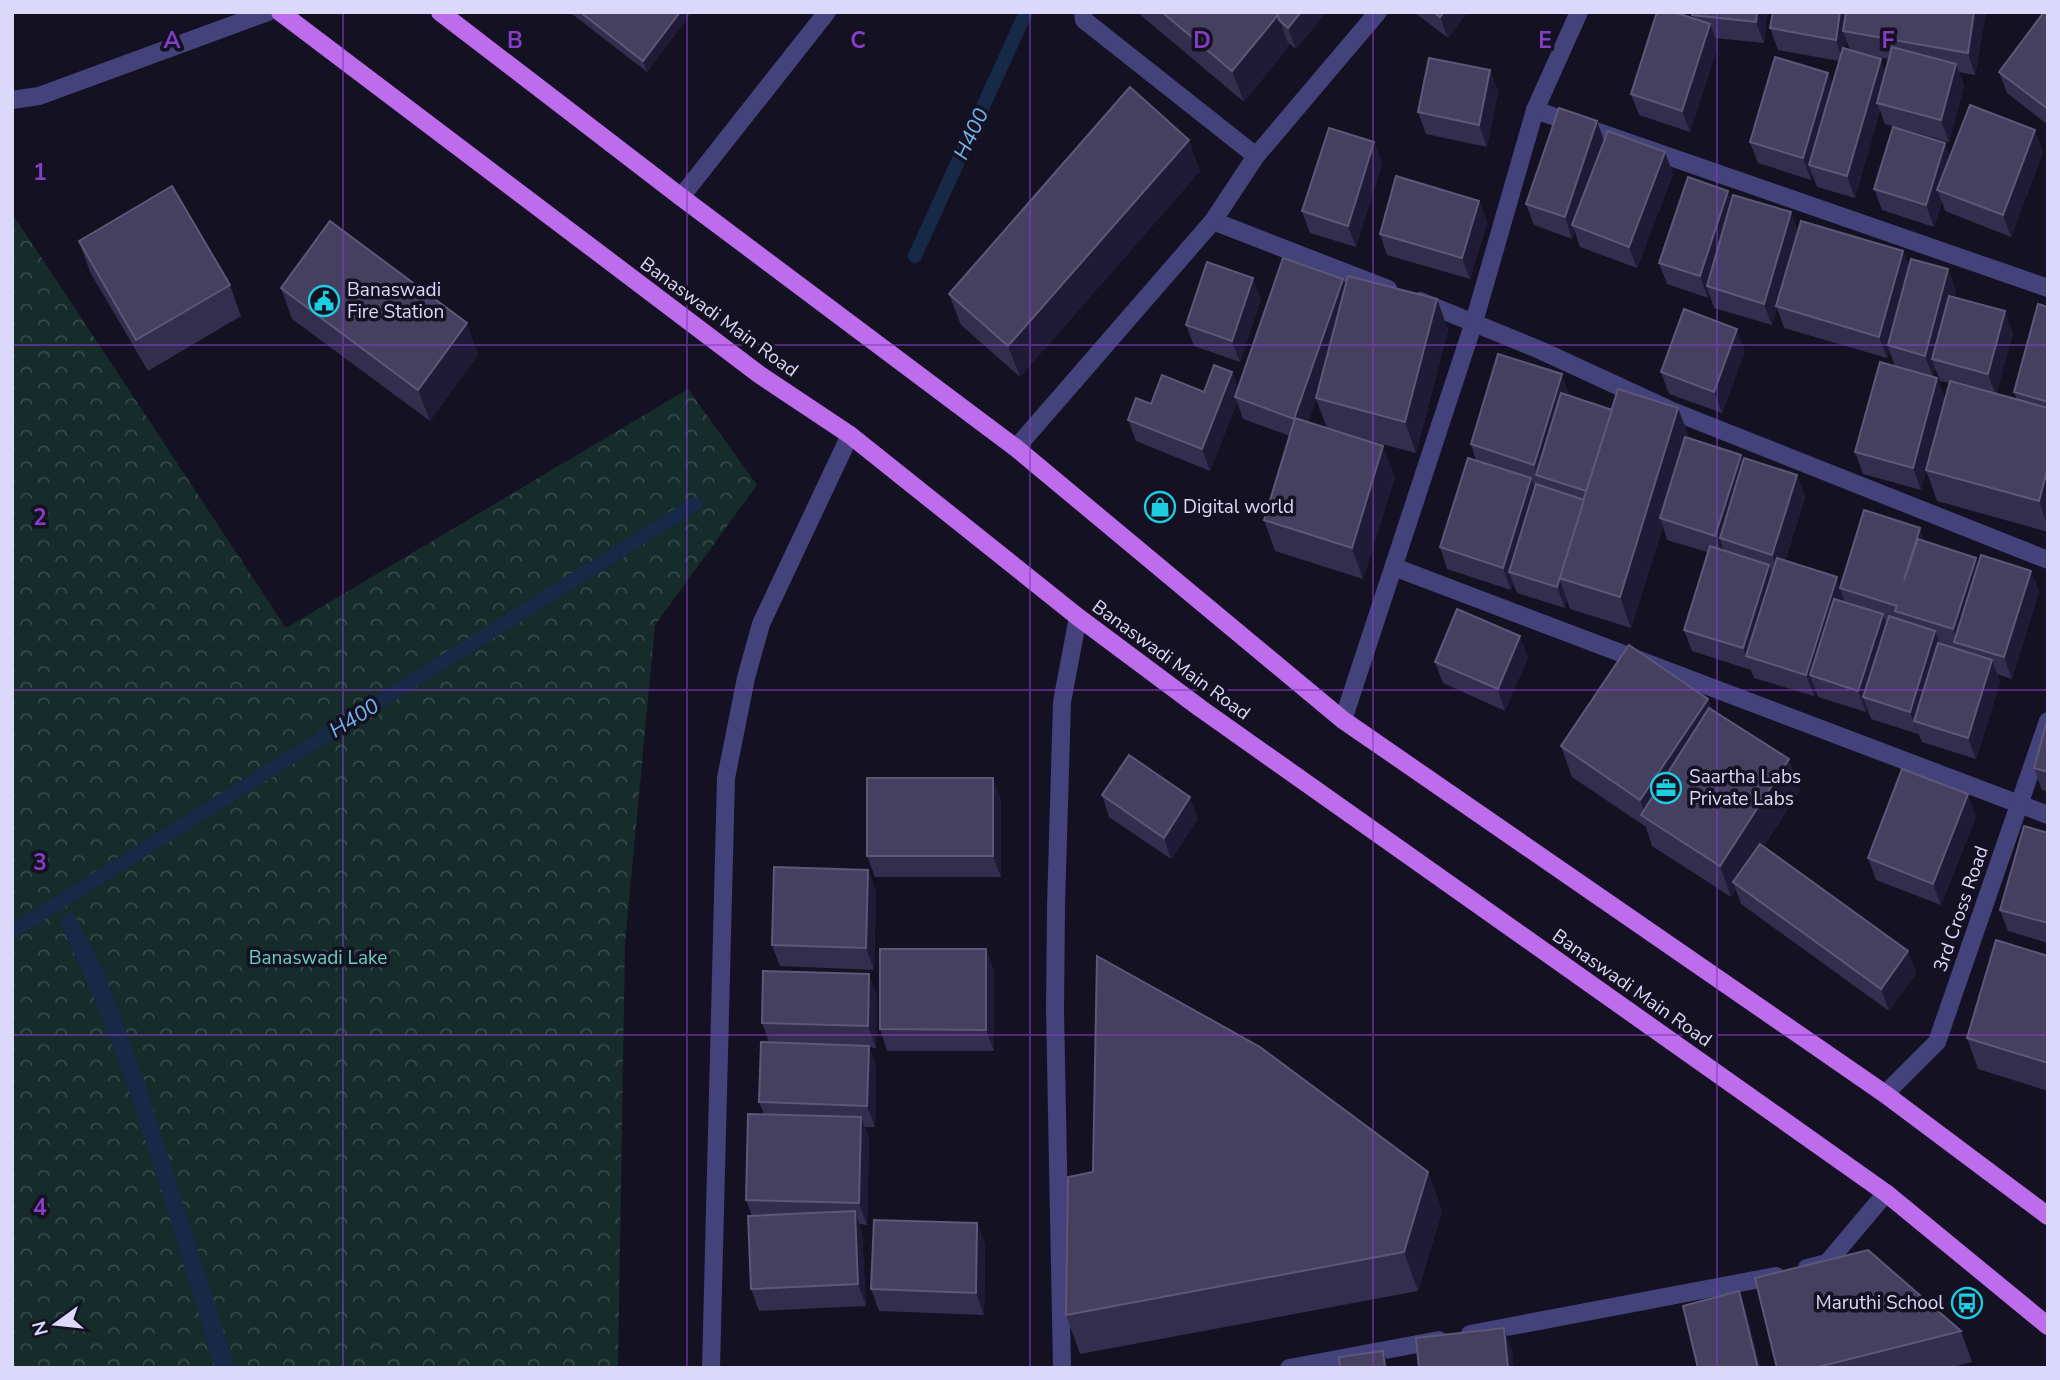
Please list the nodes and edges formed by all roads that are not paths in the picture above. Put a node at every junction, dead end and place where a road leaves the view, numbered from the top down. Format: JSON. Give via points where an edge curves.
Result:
{"nodes":[{"id":1,"x":268,"y":12,"type":"edge"},
{"id":2,"x":280,"y":12,"type":"edge"},
{"id":3,"x":440,"y":12,"type":"edge"},
{"id":4,"x":827,"y":12,"type":"edge"},
{"id":5,"x":1083,"y":12,"type":"edge"},
{"id":6,"x":1378,"y":12,"type":"edge"},
{"id":7,"x":1579,"y":12,"type":"edge"},
{"id":8,"x":12,"y":100,"type":"edge"},
{"id":9,"x":1535,"y":110,"type":"junction"},
{"id":10,"x":1256,"y":156,"type":"junction"},
{"id":11,"x":681,"y":197,"type":"junction"},
{"id":12,"x":1213,"y":221,"type":"junction"},
{"id":13,"x":2048,"y":288,"type":"edge"},
{"id":14,"x":1474,"y":322,"type":"junction"},
{"id":15,"x":850,"y":435,"type":"junction"},
{"id":16,"x":1016,"y":447,"type":"junction"},
{"id":17,"x":2048,"y":560,"type":"edge"},
{"id":18,"x":1394,"y":567,"type":"junction"},
{"id":19,"x":1078,"y":617,"type":"junction"},
{"id":20,"x":1343,"y":720,"type":"junction"},
{"id":21,"x":2048,"y":721,"type":"edge"},
{"id":22,"x":2020,"y":806,"type":"junction"},
{"id":23,"x":2048,"y":815,"type":"edge"},
{"id":24,"x":1885,"y":1094,"type":"junction"},
{"id":25,"x":1886,"y":1193,"type":"junction"},
{"id":26,"x":2048,"y":1216,"type":"edge"},
{"id":27,"x":2048,"y":1326,"type":"edge"},
{"id":28,"x":1292,"y":1367,"type":"edge"},
{"id":29,"x":711,"y":1368,"type":"edge"},
{"id":30,"x":1062,"y":1368,"type":"edge"}],
"edges":[{"from":1,"to":8,"type":"street","via":[[38,96]]},
{"from":2,"to":15,"type":"main road","name":"Banaswadi Main Road","via":[[760,375]]},
{"from":3,"to":11,"type":"main road"},
{"from":4,"to":11,"type":"street"},
{"from":5,"to":10,"type":"street","via":[[1084,20]]},
{"from":6,"to":10,"type":"street"},
{"from":7,"to":9,"type":"street"},
{"from":9,"to":13,"type":"street"},
{"from":9,"to":14,"type":"street"},
{"from":10,"to":12,"type":"street"},
{"from":11,"to":16,"type":"main road"},
{"from":12,"to":14,"type":"street"},
{"from":12,"to":16,"type":"street"},
{"from":14,"to":17,"type":"street","via":[[1670,410]]},
{"from":14,"to":18,"type":"street"},
{"from":15,"to":19,"type":"main road","name":"Banaswadi Main Road"},
{"from":15,"to":29,"type":"street","via":[[761,624],[726,778]]},
{"from":16,"to":20,"type":"main road"},
{"from":18,"to":20,"type":"street"},
{"from":18,"to":22,"type":"street"},
{"from":19,"to":25,"type":"main road","name":"Banaswadi Main Road"},
{"from":19,"to":30,"type":"street","via":[[1062,702],[1056,919]]},
{"from":20,"to":24,"type":"main road"},
{"from":21,"to":22,"type":"street","name":"3rd Cross Road"},
{"from":22,"to":23,"type":"street"},
{"from":22,"to":24,"type":"street","name":"3rd Cross Road","via":[[1937,1042]]},
{"from":24,"to":26,"type":"main road"},
{"from":25,"to":27,"type":"main road","name":"Banaswadi Main Road"},
{"from":25,"to":28,"type":"street","via":[[1827,1262],[1816,1266]]}]}
